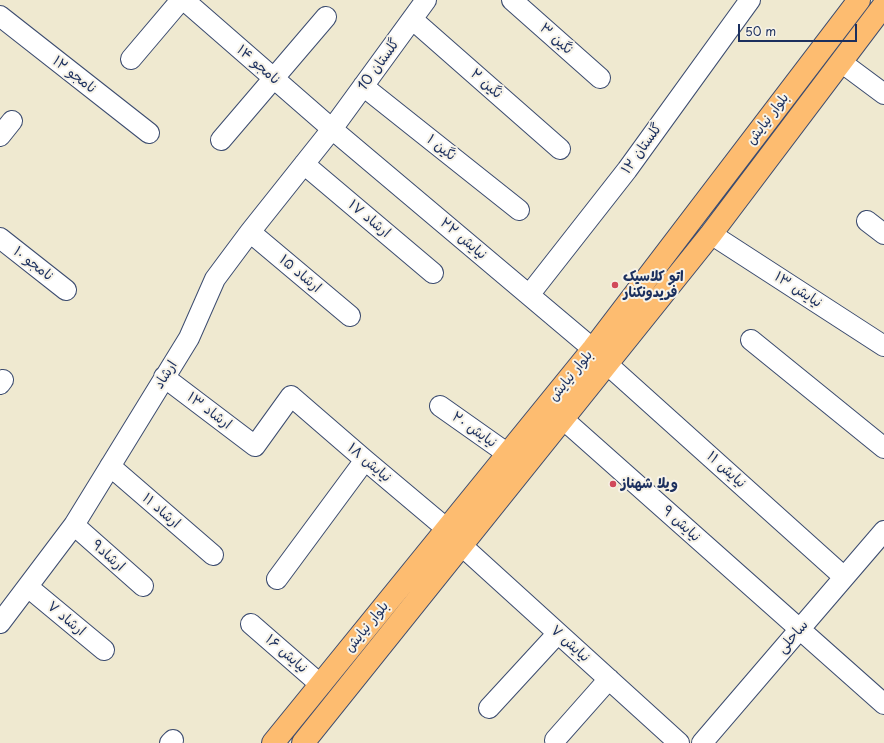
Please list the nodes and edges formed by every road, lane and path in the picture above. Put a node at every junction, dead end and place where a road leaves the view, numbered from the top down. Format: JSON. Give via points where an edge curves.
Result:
{"nodes":[{"id":1,"x":181,"y":0,"type":"edge"},
{"id":2,"x":184,"y":0,"type":"edge"},
{"id":3,"x":426,"y":0,"type":"edge"},
{"id":4,"x":512,"y":0,"type":"edge"},
{"id":5,"x":750,"y":0,"type":"edge"},
{"id":6,"x":859,"y":0,"type":"edge"},
{"id":7,"x":884,"y":5,"type":"edge"},
{"id":8,"x":0,"y":16,"type":"edge"},
{"id":9,"x":326,"y":17,"type":"dead end"},
{"id":10,"x":412,"y":19,"type":"junction"},
{"id":11,"x":131,"y":59,"type":"dead end"},
{"id":12,"x":841,"y":62,"type":"junction"},
{"id":13,"x":274,"y":78,"type":"junction"},
{"id":14,"x":600,"y":78,"type":"dead end"},
{"id":15,"x":363,"y":86,"type":"junction"},
{"id":16,"x":884,"y":94,"type":"edge"},
{"id":17,"x":332,"y":129,"type":"junction"},
{"id":18,"x":149,"y":133,"type":"dead end"},
{"id":19,"x":221,"y":140,"type":"dead end"},
{"id":20,"x":560,"y":150,"type":"dead end"},
{"id":21,"x":304,"y":164,"type":"junction"},
{"id":22,"x":519,"y":210,"type":"dead end"},
{"id":23,"x":867,"y":221,"type":"dead end"},
{"id":24,"x":250,"y":232,"type":"junction"},
{"id":25,"x":711,"y":234,"type":"junction"},
{"id":26,"x":884,"y":234,"type":"edge"},
{"id":27,"x":0,"y":238,"type":"edge"},
{"id":28,"x":434,"y":274,"type":"dead end"},
{"id":29,"x":66,"y":290,"type":"dead end"},
{"id":30,"x":529,"y":295,"type":"junction"},
{"id":31,"x":350,"y":316,"type":"dead end"},
{"id":32,"x":751,"y":340,"type":"dead end"},
{"id":33,"x":884,"y":346,"type":"edge"},
{"id":34,"x":600,"y":356,"type":"junction"},
{"id":35,"x":164,"y":377,"type":"junction"},
{"id":36,"x":291,"y":396,"type":"joint"},
{"id":37,"x":440,"y":406,"type":"dead end"},
{"id":38,"x":563,"y":419,"type":"junction"},
{"id":39,"x":884,"y":448,"type":"edge"},
{"id":40,"x":508,"y":454,"type":"junction"},
{"id":41,"x":364,"y":460,"type":"junction"},
{"id":42,"x":110,"y":466,"type":"junction"},
{"id":43,"x":74,"y":525,"type":"junction"},
{"id":44,"x":447,"y":529,"type":"junction"},
{"id":45,"x":884,"y":531,"type":"edge"},
{"id":46,"x":461,"y":545,"type":"junction"},
{"id":47,"x":213,"y":555,"type":"dead end"},
{"id":48,"x":844,"y":577,"type":"junction"},
{"id":49,"x":277,"y":579,"type":"dead end"},
{"id":50,"x":143,"y":586,"type":"dead end"},
{"id":51,"x":28,"y":587,"type":"junction"},
{"id":52,"x":0,"y":623,"type":"edge"},
{"id":53,"x":251,"y":624,"type":"dead end"},
{"id":54,"x":800,"y":629,"type":"junction"},
{"id":55,"x":558,"y":633,"type":"junction"},
{"id":56,"x":104,"y":650,"type":"dead end"},
{"id":57,"x":609,"y":679,"type":"junction"},
{"id":58,"x":321,"y":685,"type":"junction"},
{"id":59,"x":884,"y":704,"type":"edge"},
{"id":60,"x":489,"y":708,"type":"dead end"},
{"id":61,"x":555,"y":740,"type":"dead end"},
{"id":62,"x":273,"y":743,"type":"edge"},
{"id":63,"x":303,"y":743,"type":"edge"},
{"id":64,"x":680,"y":743,"type":"edge"},
{"id":65,"x":702,"y":743,"type":"edge"}],
"edges":[{"from":1,"to":11,"type":"street"},
{"from":2,"to":13,"type":"street","name":"نامجو ۱۴"},
{"from":3,"to":10,"type":"street","name":"گلستان 10"},
{"from":4,"to":14,"type":"street","name":"نگین ۳"},
{"from":5,"to":30,"type":"street","name":"گلستان ۱۲","via":[[627,170]]},
{"from":6,"to":34,"type":"main road","name":"بلوار نیایش"},
{"from":7,"to":12,"type":"main road","name":"بلوار نیایش"},
{"from":8,"to":18,"type":"street","name":"نامجو ۱۲"},
{"from":9,"to":13,"type":"street"},
{"from":10,"to":15,"type":"street","name":"گلستان 10"},
{"from":10,"to":20,"type":"street","name":"نگین ۲"},
{"from":12,"to":16,"type":"street"},
{"from":12,"to":25,"type":"main road","name":"بلوار نیایش"},
{"from":13,"to":17,"type":"street","name":"نامجو ۱۴"},
{"from":13,"to":19,"type":"street"},
{"from":15,"to":17,"type":"street","name":"گلستان 10"},
{"from":15,"to":22,"type":"street","name":"نگین ۱"},
{"from":17,"to":21,"type":"street","name":"ارشاد"},
{"from":17,"to":30,"type":"street","name":"نیایش ۲۲"},
{"from":21,"to":24,"type":"street","name":"ارشاد"},
{"from":21,"to":28,"type":"street","name":"ارشاد ۱۷"},
{"from":23,"to":26,"type":"street"},
{"from":24,"to":31,"type":"street","name":"ارشاد ۱۵"},
{"from":24,"to":35,"type":"street","name":"ارشاد","via":[[216,279],[189,338]]},
{"from":25,"to":33,"type":"street","name":"نیایش ۱۳"},
{"from":25,"to":34,"type":"main road","name":"بلوار نیایش"},
{"from":27,"to":29,"type":"street","name":"نامجو ۱۰"},
{"from":30,"to":34,"type":"street","name":"نیایش ۲۲"},
{"from":32,"to":39,"type":"street"},
{"from":34,"to":38,"type":"main road","name":"بلوار نیایش"},
{"from":34,"to":40,"type":"main road","name":"بلوار نیایش"},
{"from":34,"to":48,"type":"street","name":"نیایش ۱۱"},
{"from":35,"to":36,"type":"street","name":"ارشاد ۱۳","via":[[255,446]]},
{"from":35,"to":42,"type":"street","name":"ارشاد"},
{"from":36,"to":41,"type":"street","name":"نیایش ۱۸"},
{"from":37,"to":40,"type":"street","name":"نیایش ۲۰"},
{"from":38,"to":46,"type":"main road","name":"بلوار نیایش"},
{"from":38,"to":54,"type":"street","name":"نیایش ۹"},
{"from":40,"to":44,"type":"main road","name":"بلوار نیایش"},
{"from":41,"to":44,"type":"street","name":"نیایش ۱۸"},
{"from":41,"to":49,"type":"street"},
{"from":42,"to":43,"type":"street","name":"ارشاد"},
{"from":42,"to":47,"type":"street","name":"ارشاد ۱۱"},
{"from":43,"to":50,"type":"street","name":"ارشاد۹"},
{"from":43,"to":51,"type":"street","name":"ارشاد"},
{"from":44,"to":58,"type":"main road","name":"بلوار نیایش"},
{"from":45,"to":48,"type":"street","name":"ساحلی"},
{"from":46,"to":55,"type":"street","name":"نیایش ۷"},
{"from":46,"to":63,"type":"main road","name":"بلوار نیایش"},
{"from":48,"to":54,"type":"street","name":"ساحلی"},
{"from":51,"to":52,"type":"street","name":"ارشاد"},
{"from":51,"to":56,"type":"street","name":"ارشاد ۷"},
{"from":53,"to":58,"type":"street","name":"نیایش ۱۶"},
{"from":54,"to":59,"type":"street","name":"نیایش ۹"},
{"from":54,"to":65,"type":"street","name":"ساحلی"},
{"from":55,"to":57,"type":"street","name":"نیایش ۷"},
{"from":55,"to":60,"type":"street"},
{"from":57,"to":61,"type":"street"},
{"from":57,"to":64,"type":"street","name":"نیایش ۷"},
{"from":58,"to":62,"type":"main road","name":"بلوار نیایش"}]}
